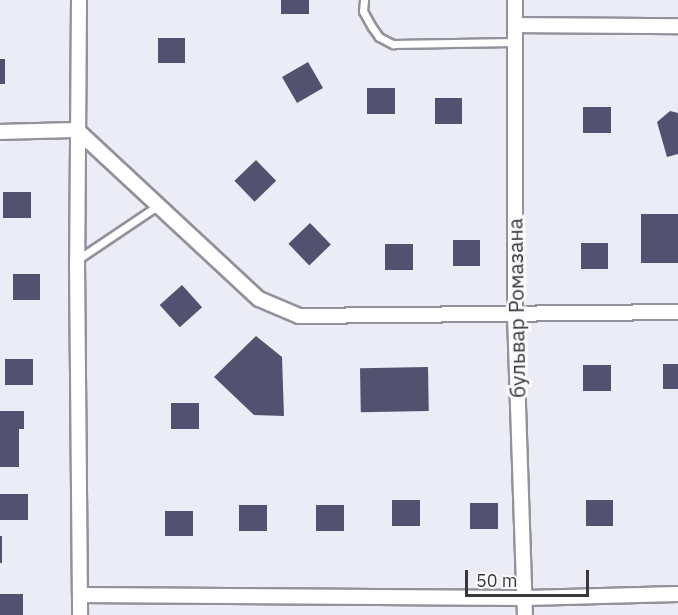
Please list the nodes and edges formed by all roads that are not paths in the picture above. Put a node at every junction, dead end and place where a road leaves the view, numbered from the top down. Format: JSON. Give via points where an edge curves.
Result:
{"nodes":[{"id":1,"x":80,"y":0,"type":"edge"},
{"id":2,"x":364,"y":0,"type":"edge"},
{"id":3,"x":515,"y":0,"type":"edge"},
{"id":4,"x":515,"y":26,"type":"junction"},
{"id":5,"x":678,"y":27,"type":"edge"},
{"id":6,"x":514,"y":42,"type":"junction"},
{"id":7,"x":77,"y":130,"type":"junction"},
{"id":8,"x":0,"y":132,"type":"edge"},
{"id":9,"x":158,"y":206,"type":"junction"},
{"id":10,"x":76,"y":260,"type":"junction"},
{"id":11,"x":678,"y":312,"type":"edge"},
{"id":12,"x":515,"y":315,"type":"junction"},
{"id":13,"x":678,"y":594,"type":"edge"},
{"id":14,"x":80,"y":595,"type":"junction"},
{"id":15,"x":525,"y":598,"type":"junction"},
{"id":16,"x":80,"y":615,"type":"edge"},
{"id":17,"x":525,"y":615,"type":"edge"}],
"edges":[{"from":1,"to":7,"type":"street"},
{"from":2,"to":6,"type":"lane","via":[[363,11],[372,27],[379,37],[393,44]]},
{"from":3,"to":4,"type":"street","name":"бульвар Ромазана"},
{"from":4,"to":5,"type":"street"},
{"from":4,"to":6,"type":"street","name":"бульвар Ромазана"},
{"from":6,"to":12,"type":"street","name":"бульвар Ромазана"},
{"from":7,"to":8,"type":"street"},
{"from":7,"to":9,"type":"street"},
{"from":7,"to":10,"type":"street"},
{"from":9,"to":10,"type":"lane"},
{"from":9,"to":12,"type":"street","via":[[258,299],[299,316]]},
{"from":10,"to":14,"type":"street"},
{"from":11,"to":12,"type":"street"},
{"from":12,"to":15,"type":"street","name":"бульвар Ромазана"},
{"from":13,"to":15,"type":"street"},
{"from":14,"to":15,"type":"street"},
{"from":14,"to":16,"type":"street"},
{"from":15,"to":17,"type":"street","name":"бульвар Ромазана"}]}
